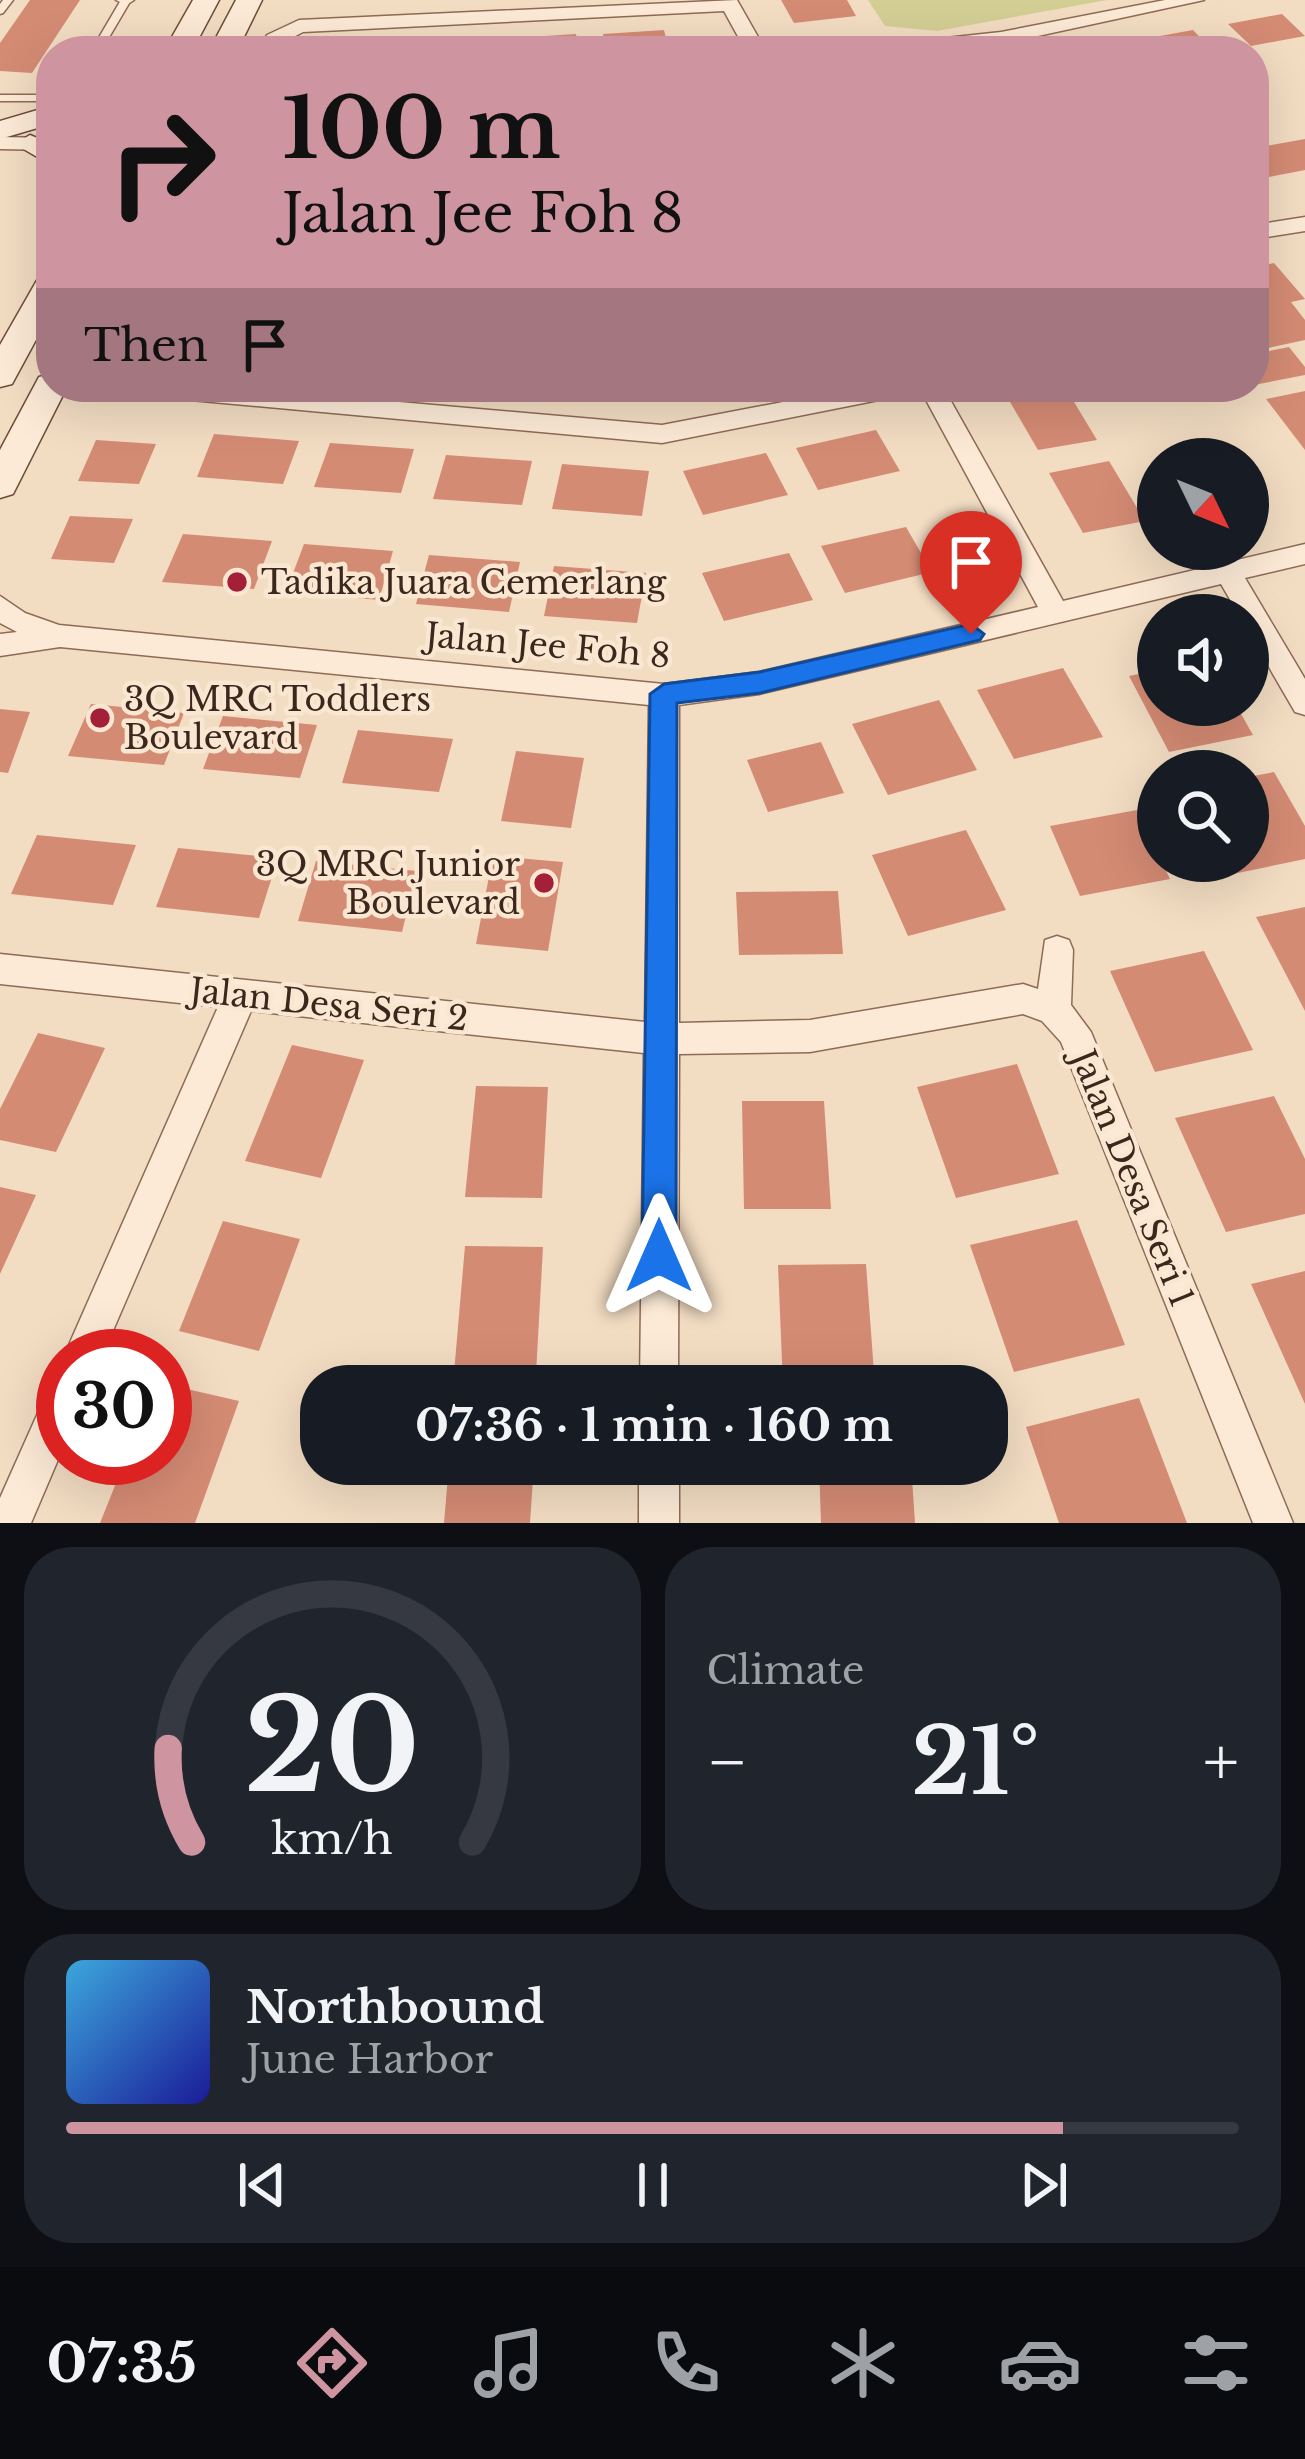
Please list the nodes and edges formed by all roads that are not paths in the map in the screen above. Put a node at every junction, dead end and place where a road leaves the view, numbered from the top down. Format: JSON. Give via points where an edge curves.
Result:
{"nodes":[{"id":1,"x":8,"y":0,"type":"edge"},
{"id":2,"x":125,"y":0,"type":"edge"},
{"id":3,"x":206,"y":0,"type":"edge"},
{"id":4,"x":249,"y":0,"type":"edge"},
{"id":5,"x":1194,"y":0,"type":"edge"},
{"id":6,"x":728,"y":2,"type":"edge"},
{"id":7,"x":0,"y":11,"type":"edge"},
{"id":8,"x":105,"y":36,"type":"edge"},
{"id":9,"x":184,"y":36,"type":"edge"},
{"id":10,"x":231,"y":36,"type":"edge"},
{"id":11,"x":278,"y":36,"type":"edge"},
{"id":12,"x":747,"y":36,"type":"edge"},
{"id":13,"x":1040,"y":36,"type":"edge"},
{"id":14,"x":0,"y":98,"type":"edge"},
{"id":15,"x":36,"y":98,"type":"edge"},
{"id":16,"x":36,"y":119,"type":"edge"},
{"id":17,"x":0,"y":130,"type":"edge"},
{"id":18,"x":1305,"y":224,"type":"edge"},
{"id":19,"x":1269,"y":230,"type":"edge"},
{"id":20,"x":36,"y":310,"type":"edge"},
{"id":21,"x":0,"y":376,"type":"edge"},
{"id":22,"x":42,"y":402,"type":"edge"},
{"id":23,"x":432,"y":402,"type":"edge"},
{"id":24,"x":827,"y":402,"type":"edge"},
{"id":25,"x":939,"y":402,"type":"edge"},
{"id":26,"x":0,"y":485,"type":"edge"},
{"id":27,"x":1305,"y":554,"type":"edge"},
{"id":28,"x":1228,"y":573,"type":"junction"},
{"id":29,"x":0,"y":605,"type":"edge"},
{"id":30,"x":1056,"y":614,"type":"junction"},
{"id":31,"x":60,"y":636,"type":"junction"},
{"id":32,"x":0,"y":645,"type":"edge"},
{"id":33,"x":664,"y":694,"type":"junction"},
{"id":34,"x":1305,"y":704,"type":"edge"},
{"id":35,"x":1057,"y":950,"type":"dead end"},
{"id":36,"x":0,"y":969,"type":"edge"},
{"id":37,"x":241,"y":994,"type":"junction"},
{"id":38,"x":1054,"y":1010,"type":"junction"},
{"id":39,"x":658,"y":1039,"type":"junction"},
{"id":40,"x":95,"y":1329,"type":"edge"},
{"id":41,"x":659,"y":1365,"type":"edge"},
{"id":42,"x":36,"y":1464,"type":"edge"},
{"id":43,"x":659,"y":1485,"type":"edge"},
{"id":44,"x":10,"y":1523,"type":"edge"},
{"id":45,"x":659,"y":1523,"type":"edge"},
{"id":46,"x":1273,"y":1523,"type":"edge"}],
"edges":[{"from":1,"to":7,"type":"lane"},
{"from":2,"to":8,"type":"lane"},
{"from":3,"to":9,"type":"main road"},
{"from":4,"to":10,"type":"main road"},
{"from":5,"to":13,"type":"street"},
{"from":6,"to":11,"type":"street","via":[[299,26]]},
{"from":6,"to":12,"type":"street"},
{"from":14,"to":15,"type":"lane"},
{"from":16,"to":17,"type":"main road"},
{"from":18,"to":19,"type":"street"},
{"from":20,"to":21,"type":"main road"},
{"from":22,"to":26,"type":"main road"},
{"from":23,"to":24,"type":"street","via":[[662,434]]},
{"from":25,"to":30,"type":"street"},
{"from":27,"to":28,"type":"street","name":"Jalan Jee Foh 8"},
{"from":28,"to":30,"type":"street","name":"Jalan Jee Foh 8"},
{"from":28,"to":34,"type":"street"},
{"from":29,"to":31,"type":"street","name":"Jalan Jee Foh 8","via":[[15,620]]},
{"from":30,"to":33,"type":"street","name":"Jalan Jee Foh 8","via":[[760,682]]},
{"from":31,"to":32,"type":"street","name":"Jalan Jee Foh 8"},
{"from":31,"to":33,"type":"street","name":"Jalan Jee Foh 8"},
{"from":33,"to":39,"type":"street"},
{"from":35,"to":38,"type":"street"},
{"from":36,"to":37,"type":"street","name":"Jalan Desa Seri 2"},
{"from":37,"to":39,"type":"street","name":"Jalan Desa Seri 2"},
{"from":37,"to":40,"type":"street"},
{"from":38,"to":39,"type":"street","name":"Jalan Desa Seri 1","via":[[1023,999],[810,1036]]},
{"from":38,"to":46,"type":"street","name":"Jalan Desa Seri 1","via":[[1074,1032]]},
{"from":39,"to":41,"type":"street"},
{"from":42,"to":44,"type":"street"},
{"from":43,"to":45,"type":"street"}]}
